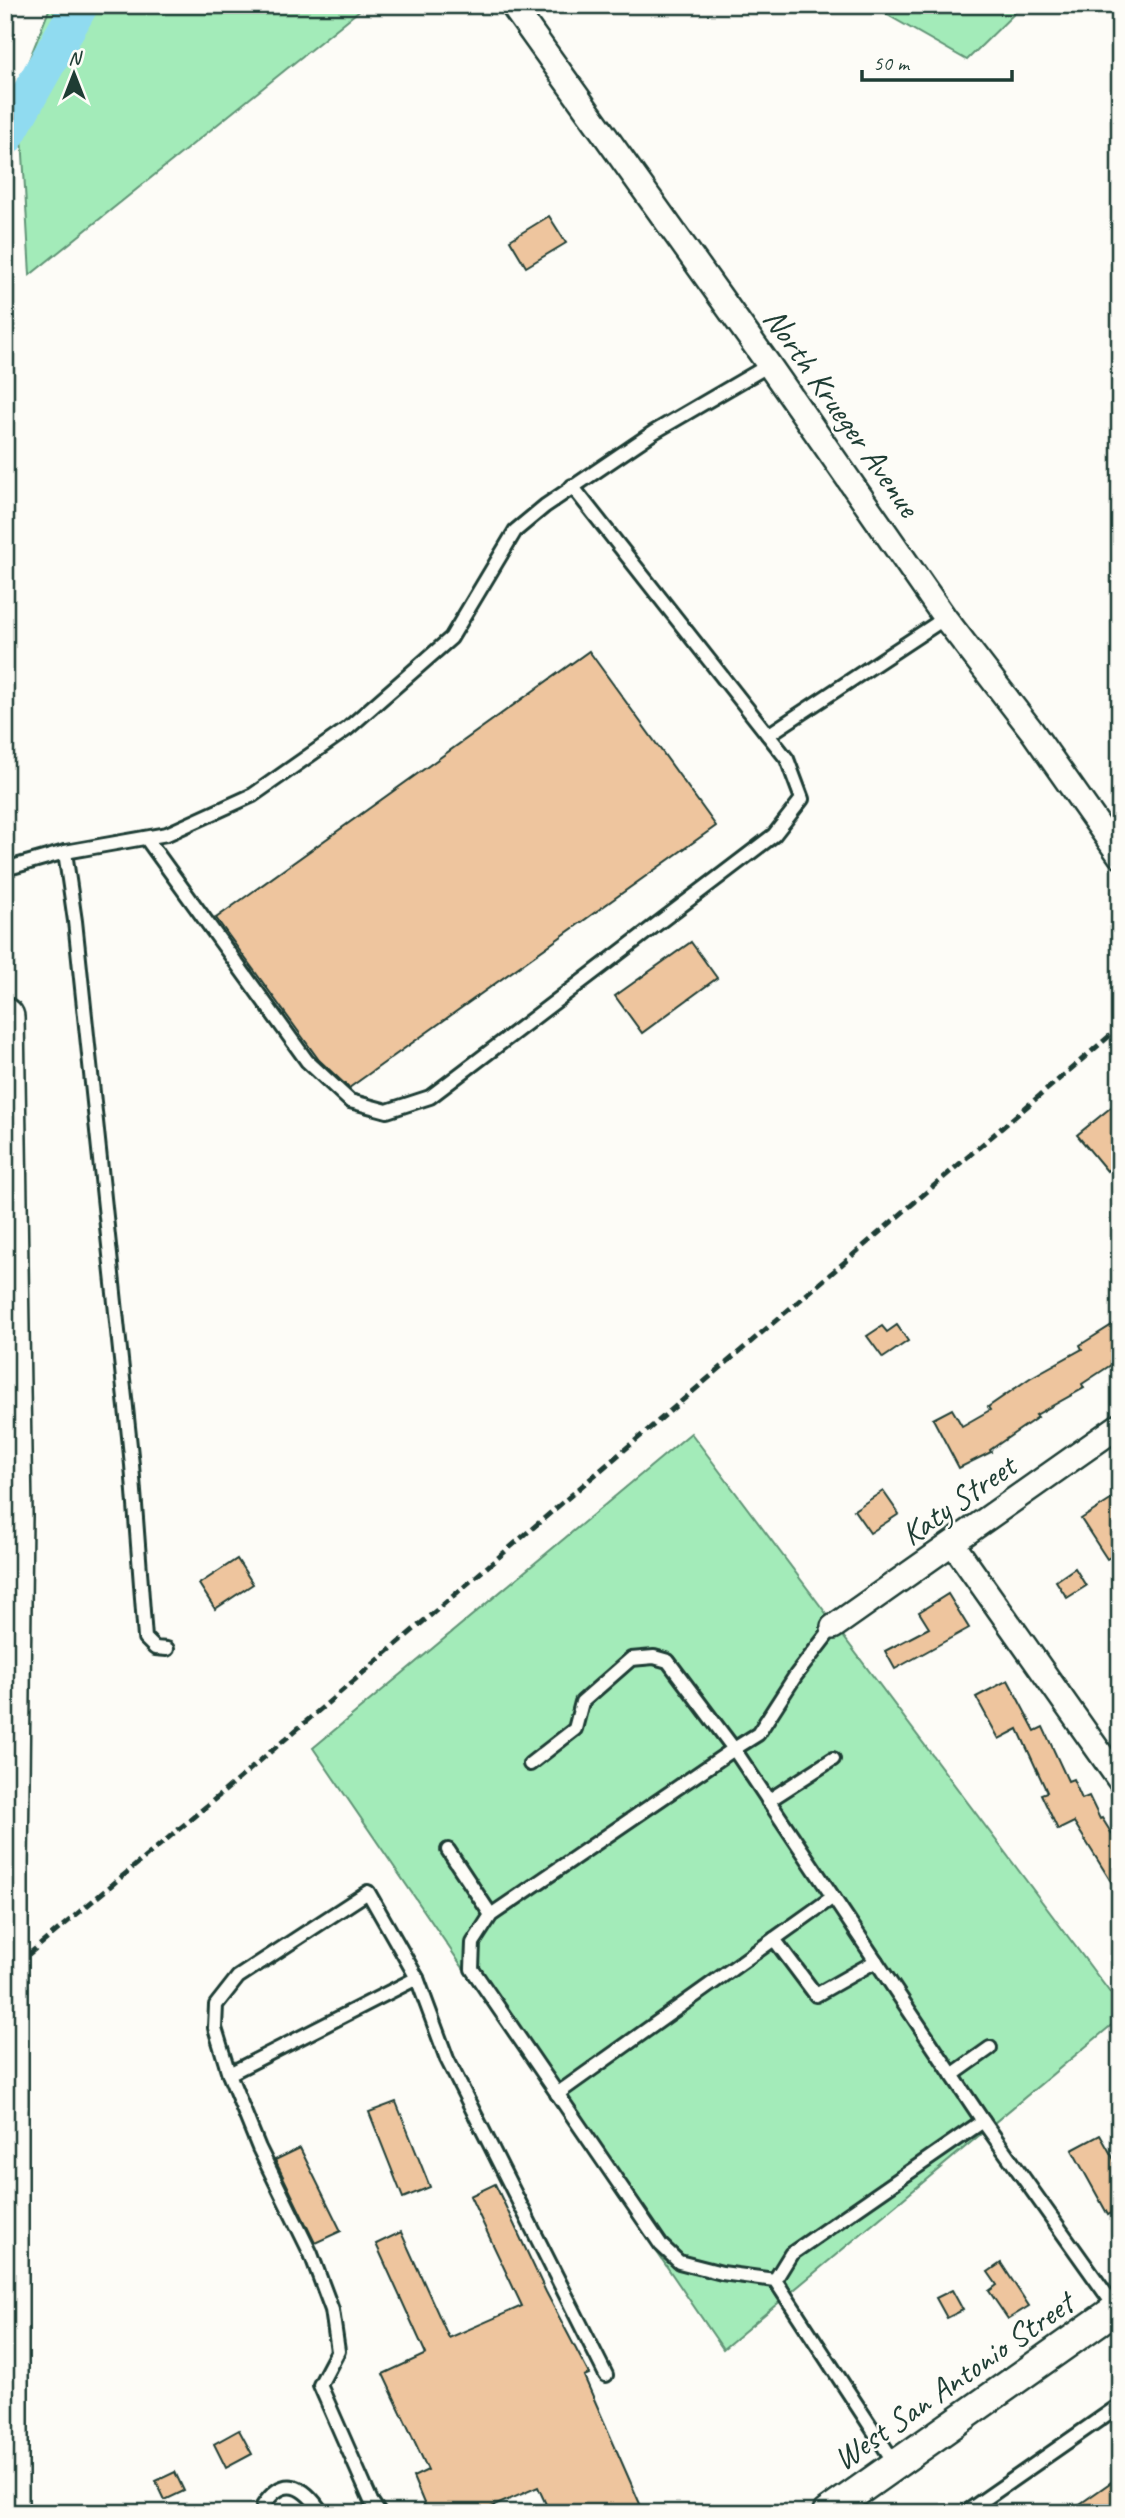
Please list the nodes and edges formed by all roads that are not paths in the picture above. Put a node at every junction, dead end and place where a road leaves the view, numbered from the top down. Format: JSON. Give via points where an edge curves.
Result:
{"nodes":[{"id":1,"x":512,"y":5,"type":"edge"},
{"id":2,"x":769,"y":365,"type":"junction"},
{"id":3,"x":572,"y":486,"type":"junction"},
{"id":4,"x":946,"y":618,"type":"junction"},
{"id":5,"x":768,"y":735,"type":"junction"},
{"id":6,"x":146,"y":838,"type":"junction"},
{"id":7,"x":65,"y":852,"type":"junction"},
{"id":8,"x":1120,"y":856,"type":"edge"},
{"id":9,"x":5,"y":869,"type":"edge"},
{"id":10,"x":5,"y":1017,"type":"edge"},
{"id":11,"x":7,"y":1172,"type":"edge"},
{"id":12,"x":1120,"y":1425,"type":"edge"},
{"id":13,"x":953,"y":1544,"type":"junction"},
{"id":14,"x":833,"y":1628,"type":"joint"},
{"id":15,"x":167,"y":1650,"type":"dead end"},
{"id":16,"x":734,"y":1749,"type":"junction"},
{"id":17,"x":833,"y":1759,"type":"dead end"},
{"id":18,"x":530,"y":1764,"type":"dead end"},
{"id":19,"x":1120,"y":1781,"type":"edge"},
{"id":20,"x":768,"y":1801,"type":"junction"},
{"id":21,"x":448,"y":1850,"type":"dead end"},
{"id":22,"x":833,"y":1897,"type":"junction"},
{"id":23,"x":492,"y":1915,"type":"junction"},
{"id":24,"x":774,"y":1939,"type":"junction"},
{"id":25,"x":876,"y":1961,"type":"junction"},
{"id":26,"x":417,"y":1978,"type":"junction"},
{"id":27,"x":990,"y":2048,"type":"dead end"},
{"id":28,"x":229,"y":2074,"type":"junction"},
{"id":29,"x":953,"y":2075,"type":"junction"},
{"id":30,"x":557,"y":2094,"type":"junction"},
{"id":31,"x":983,"y":2121,"type":"junction"},
{"id":32,"x":775,"y":2280,"type":"junction"},
{"id":33,"x":1119,"y":2310,"type":"edge"},
{"id":34,"x":606,"y":2375,"type":"dead end"},
{"id":35,"x":1120,"y":2405,"type":"edge"},
{"id":36,"x":896,"y":2465,"type":"junction"},
{"id":37,"x":9,"y":2513,"type":"edge"},
{"id":38,"x":264,"y":2513,"type":"edge"},
{"id":39,"x":322,"y":2513,"type":"edge"},
{"id":40,"x":379,"y":2513,"type":"edge"},
{"id":41,"x":827,"y":2513,"type":"edge"},
{"id":42,"x":965,"y":2513,"type":"edge"}],
"edges":[{"from":1,"to":2,"type":"street","name":"North Krueger Avenue"},
{"from":2,"to":3,"type":"lane"},
{"from":2,"to":4,"type":"street","name":"North Krueger Avenue"},
{"from":3,"to":5,"type":"lane"},
{"from":3,"to":6,"type":"lane","via":[[514,531],[451,638],[347,729],[253,795],[167,834]]},
{"from":4,"to":5,"type":"lane"},
{"from":4,"to":8,"type":"street","name":"North Krueger Avenue"},
{"from":5,"to":6,"type":"lane","via":[[787,759],[802,799],[774,835],[430,1097],[387,1111],[350,1101],[307,1061]]},
{"from":6,"to":7,"type":"lane"},
{"from":7,"to":9,"type":"lane"},
{"from":7,"to":15,"type":"lane","via":[[129,1438],[145,1638],[155,1648]]},
{"from":10,"to":11,"type":"main road"},
{"from":11,"to":37,"type":"main road","bridge":true,"via":[[13,1500]]},
{"from":12,"to":13,"type":"street","name":"Katy Street"},
{"from":13,"to":14,"type":"street","name":"Katy Street"},
{"from":13,"to":19,"type":"street"},
{"from":14,"to":16,"type":"lane","via":[[758,1734]]},
{"from":16,"to":18,"type":"lane","via":[[668,1661],[653,1657],[631,1660],[582,1702],[575,1728]]},
{"from":16,"to":20,"type":"lane"},
{"from":16,"to":23,"type":"lane"},
{"from":17,"to":20,"type":"lane"},
{"from":20,"to":22,"type":"lane"},
{"from":21,"to":23,"type":"lane"},
{"from":22,"to":24,"type":"lane"},
{"from":22,"to":25,"type":"lane"},
{"from":23,"to":30,"type":"lane","via":[[472,1944],[472,1969]]},
{"from":24,"to":25,"type":"lane","via":[[816,1995]]},
{"from":24,"to":30,"type":"lane"},
{"from":25,"to":29,"type":"lane"},
{"from":26,"to":28,"type":"lane"},
{"from":26,"to":28,"type":"lane","via":[[368,1892],[238,1976],[216,2005],[215,2028]]},
{"from":26,"to":34,"type":"lane","via":[[447,2059]]},
{"from":27,"to":29,"type":"lane"},
{"from":28,"to":40,"type":"lane","via":[[332,2310],[338,2351],[320,2385]]},
{"from":29,"to":31,"type":"lane"},
{"from":30,"to":32,"type":"lane","via":[[661,2245],[680,2263]]},
{"from":31,"to":32,"type":"lane","via":[[791,2255]]},
{"from":31,"to":33,"type":"lane"},
{"from":32,"to":36,"type":"lane"},
{"from":33,"to":36,"type":"street","name":"West San Antonio Street"},
{"from":35,"to":42,"type":"lane"},
{"from":36,"to":41,"type":"street","name":"West San Antonio Street"},
{"from":38,"to":39,"type":"lane","via":[[271,2494],[285,2486],[305,2491]]}]}
